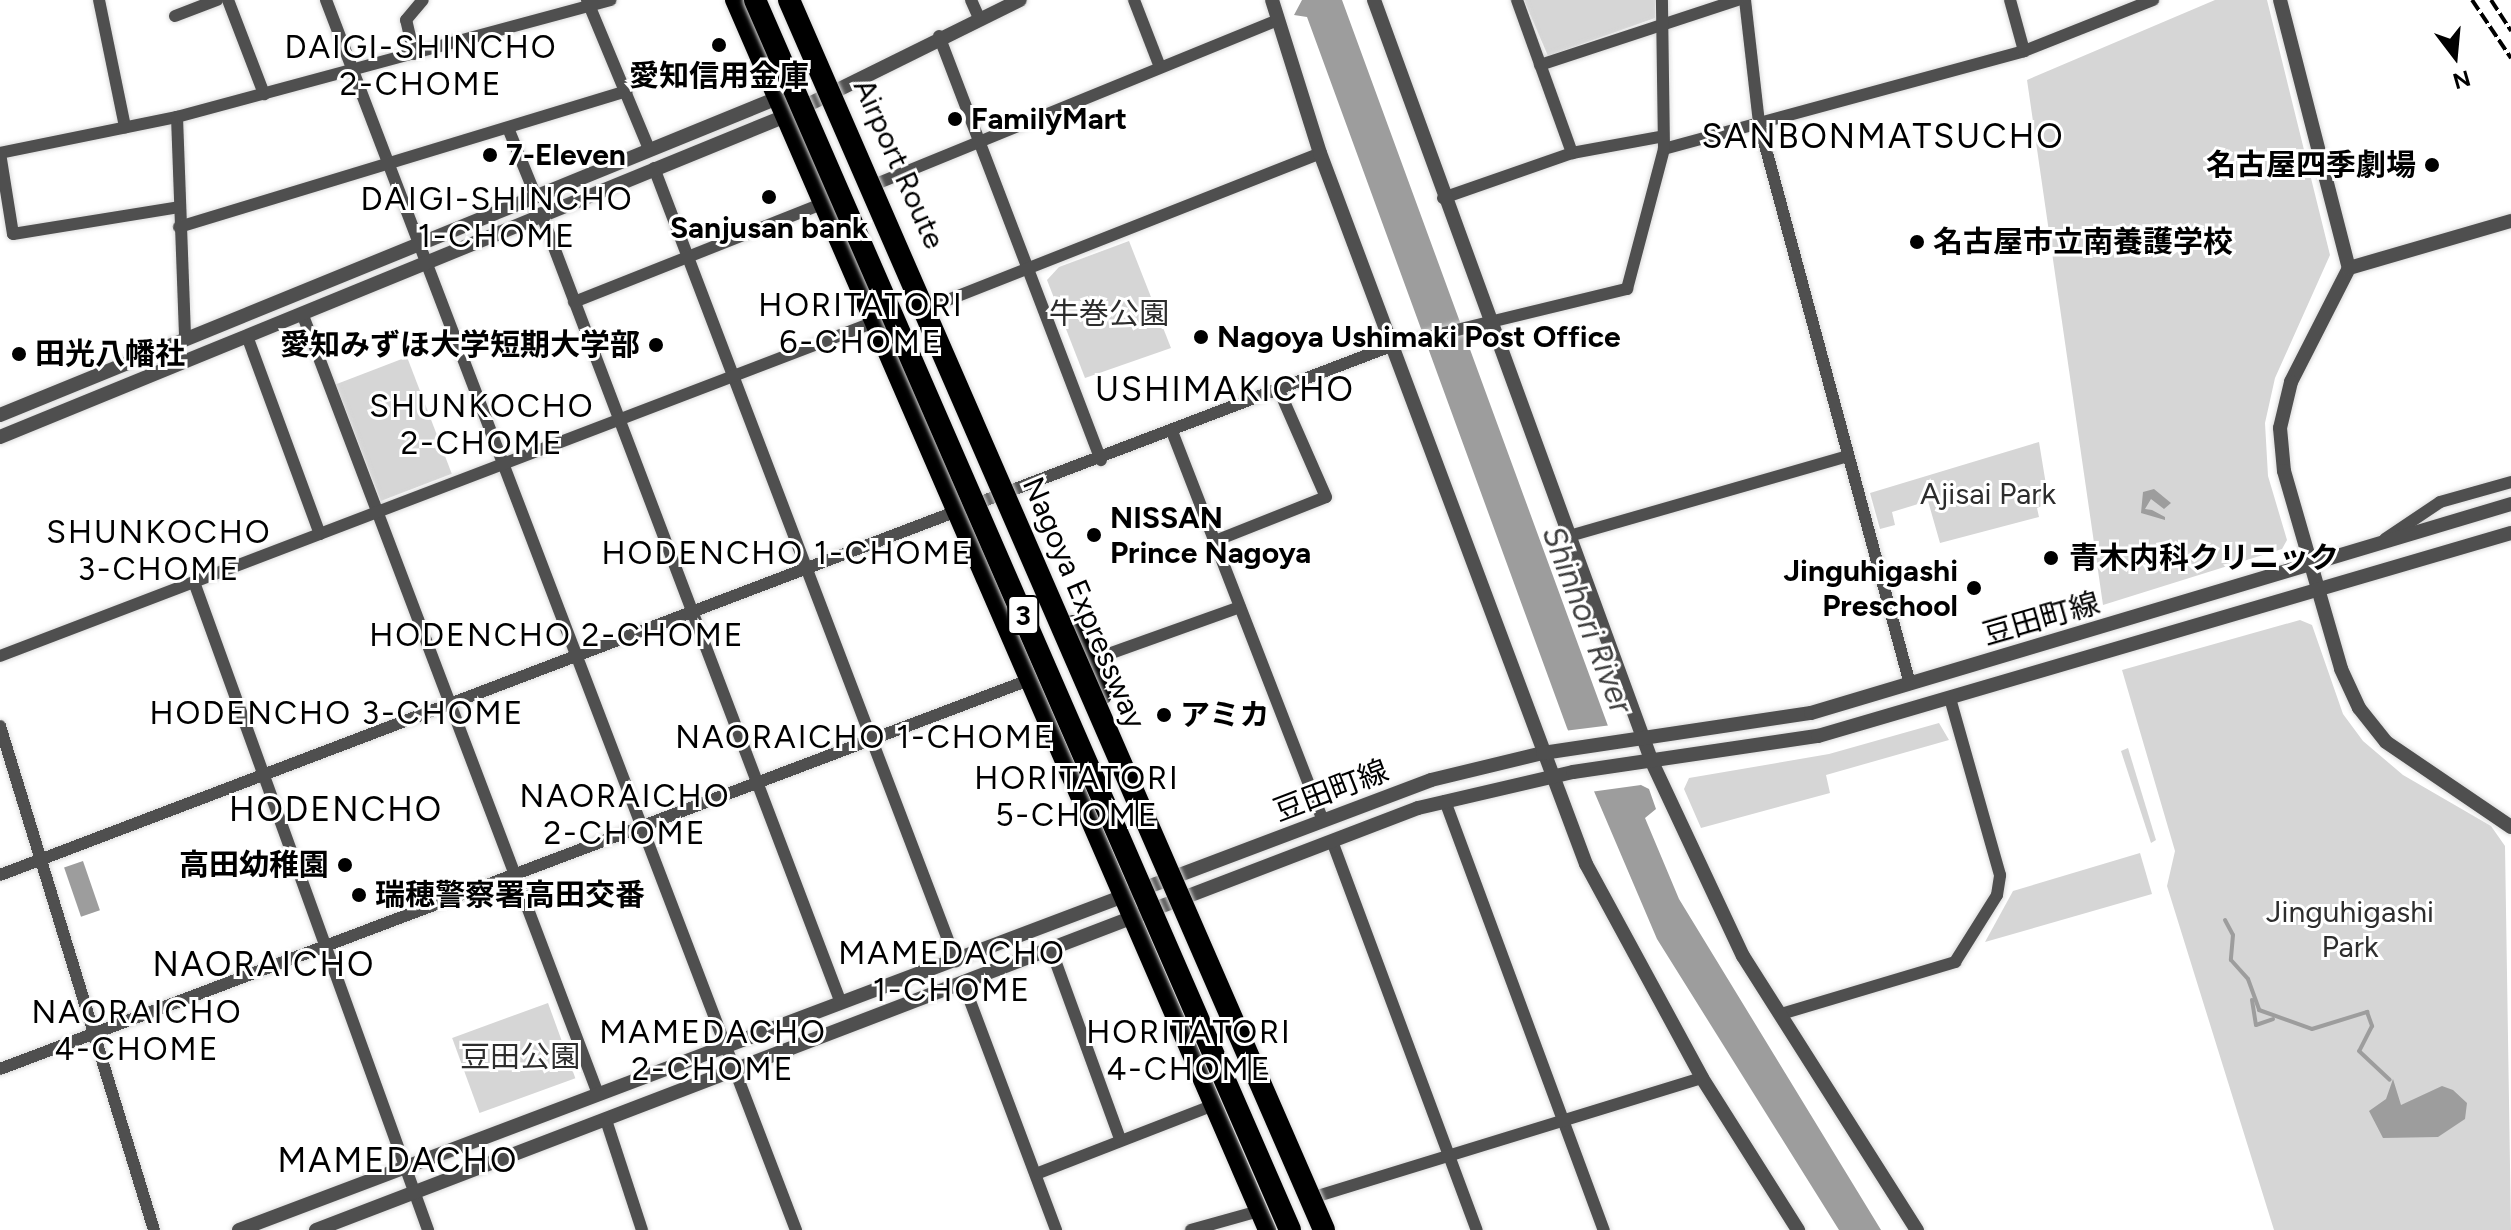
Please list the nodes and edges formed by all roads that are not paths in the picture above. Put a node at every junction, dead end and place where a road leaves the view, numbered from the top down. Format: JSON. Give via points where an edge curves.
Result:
{"nodes":[{"id":1,"x":99,"y":0,"type":"edge"},
{"id":2,"x":217,"y":0,"type":"edge"},
{"id":3,"x":228,"y":0,"type":"edge"},
{"id":4,"x":326,"y":0,"type":"edge"},
{"id":5,"x":423,"y":0,"type":"edge"},
{"id":6,"x":610,"y":0,"type":"edge"},
{"id":7,"x":734,"y":0,"type":"edge"},
{"id":8,"x":755,"y":0,"type":"edge"},
{"id":9,"x":789,"y":0,"type":"edge"},
{"id":10,"x":797,"y":0,"type":"edge"},
{"id":11,"x":971,"y":0,"type":"edge"},
{"id":12,"x":1020,"y":0,"type":"edge"},
{"id":13,"x":1134,"y":0,"type":"edge"},
{"id":14,"x":1272,"y":0,"type":"edge"},
{"id":15,"x":1374,"y":0,"type":"edge"},
{"id":16,"x":1517,"y":0,"type":"edge"},
{"id":17,"x":1662,"y":0,"type":"edge"},
{"id":18,"x":1738,"y":0,"type":"edge"},
{"id":19,"x":1745,"y":0,"type":"edge"},
{"id":20,"x":2010,"y":0,"type":"edge"},
{"id":21,"x":2153,"y":0,"type":"edge"},
{"id":22,"x":2280,"y":0,"type":"edge"},
{"id":23,"x":588,"y":3,"type":"edge"},
{"id":24,"x":175,"y":16,"type":"dead end"},
{"id":25,"x":979,"y":18,"type":"junction"},
{"id":26,"x":1276,"y":21,"type":"junction"},
{"id":27,"x":1661,"y":25,"type":"junction"},
{"id":28,"x":939,"y":36,"type":"junction"},
{"id":29,"x":2024,"y":51,"type":"junction"},
{"id":30,"x":414,"y":54,"type":"junction"},
{"id":31,"x":1540,"y":65,"type":"junction"},
{"id":32,"x":1160,"y":67,"type":"junction"},
{"id":33,"x":352,"y":70,"type":"junction"},
{"id":34,"x":834,"y":87,"type":"junction"},
{"id":35,"x":627,"y":91,"type":"junction"},
{"id":36,"x":264,"y":94,"type":"junction"},
{"id":37,"x":775,"y":97,"type":"junction"},
{"id":38,"x":177,"y":117,"type":"junction"},
{"id":39,"x":783,"y":117,"type":"junction"},
{"id":40,"x":1759,"y":123,"type":"junction"},
{"id":41,"x":125,"y":127,"type":"junction"},
{"id":42,"x":508,"y":128,"type":"junction"},
{"id":43,"x":976,"y":142,"type":"junction"},
{"id":44,"x":1662,"y":143,"type":"junction"},
{"id":45,"x":649,"y":149,"type":"junction"},
{"id":46,"x":0,"y":153,"type":"edge"},
{"id":47,"x":1320,"y":153,"type":"junction"},
{"id":48,"x":1572,"y":153,"type":"junction"},
{"id":49,"x":864,"y":154,"type":"junction"},
{"id":50,"x":391,"y":163,"type":"junction"},
{"id":51,"x":654,"y":168,"type":"junction"},
{"id":52,"x":876,"y":184,"type":"junction"},
{"id":53,"x":535,"y":194,"type":"junction"},
{"id":54,"x":1443,"y":198,"type":"junction"},
{"id":55,"x":821,"y":204,"type":"junction"},
{"id":56,"x":179,"y":207,"type":"junction"},
{"id":57,"x":541,"y":213,"type":"junction"},
{"id":58,"x":2511,"y":221,"type":"edge"},
{"id":59,"x":179,"y":227,"type":"junction"},
{"id":60,"x":418,"y":241,"type":"junction"},
{"id":61,"x":687,"y":256,"type":"junction"},
{"id":62,"x":425,"y":259,"type":"junction"},
{"id":63,"x":1025,"y":268,"type":"junction"},
{"id":64,"x":2349,"y":268,"type":"junction"},
{"id":65,"x":574,"y":302,"type":"junction"},
{"id":66,"x":930,"y":307,"type":"junction"},
{"id":67,"x":302,"y":313,"type":"junction"},
{"id":68,"x":1488,"y":318,"type":"junction"},
{"id":69,"x":872,"y":323,"type":"junction"},
{"id":70,"x":247,"y":336,"type":"junction"},
{"id":71,"x":185,"y":338,"type":"junction"},
{"id":72,"x":1391,"y":346,"type":"junction"},
{"id":73,"x":732,"y":378,"type":"junction"},
{"id":74,"x":1279,"y":390,"type":"junction"},
{"id":75,"x":0,"y":415,"type":"edge"},
{"id":76,"x":618,"y":421,"type":"junction"},
{"id":77,"x":1173,"y":434,"type":"junction"},
{"id":78,"x":0,"y":437,"type":"edge"},
{"id":79,"x":1844,"y":457,"type":"junction"},
{"id":80,"x":1101,"y":460,"type":"junction"},
{"id":81,"x":504,"y":464,"type":"junction"},
{"id":82,"x":2511,"y":482,"type":"edge"},
{"id":83,"x":1014,"y":494,"type":"junction"},
{"id":84,"x":2511,"y":504,"type":"edge"},
{"id":85,"x":377,"y":512,"type":"junction"},
{"id":86,"x":956,"y":513,"type":"junction"},
{"id":87,"x":2511,"y":533,"type":"edge"},
{"id":88,"x":320,"y":534,"type":"junction"},
{"id":89,"x":1569,"y":536,"type":"junction"},
{"id":90,"x":2385,"y":539,"type":"junction"},
{"id":91,"x":1215,"y":541,"type":"junction"},
{"id":92,"x":2312,"y":565,"type":"junction"},
{"id":93,"x":807,"y":569,"type":"junction"},
{"id":94,"x":194,"y":582,"type":"junction"},
{"id":95,"x":2319,"y":591,"type":"junction"},
{"id":96,"x":1240,"y":607,"type":"junction"},
{"id":97,"x":692,"y":613,"type":"junction"},
{"id":98,"x":0,"y":656,"type":"edge"},
{"id":99,"x":578,"y":656,"type":"junction"},
{"id":100,"x":1089,"y":661,"type":"junction"},
{"id":101,"x":1026,"y":681,"type":"junction"},
{"id":102,"x":1910,"y":684,"type":"junction"},
{"id":103,"x":1950,"y":698,"type":"junction"},
{"id":104,"x":450,"y":705,"type":"junction"},
{"id":105,"x":0,"y":726,"type":"edge"},
{"id":106,"x":872,"y":739,"type":"junction"},
{"id":107,"x":1644,"y":739,"type":"junction"},
{"id":108,"x":1543,"y":753,"type":"junction"},
{"id":109,"x":1652,"y":762,"type":"junction"},
{"id":110,"x":264,"y":775,"type":"junction"},
{"id":111,"x":1552,"y":776,"type":"junction"},
{"id":112,"x":756,"y":783,"type":"junction"},
{"id":113,"x":1445,"y":801,"type":"junction"},
{"id":114,"x":1323,"y":821,"type":"junction"},
{"id":115,"x":2509,"y":821,"type":"edge"},
{"id":116,"x":642,"y":826,"type":"junction"},
{"id":117,"x":1332,"y":841,"type":"junction"},
{"id":118,"x":42,"y":859,"type":"junction"},
{"id":119,"x":514,"y":874,"type":"junction"},
{"id":120,"x":0,"y":875,"type":"edge"},
{"id":121,"x":1179,"y":877,"type":"junction"},
{"id":122,"x":1122,"y":900,"type":"junction"},
{"id":123,"x":1190,"y":900,"type":"junction"},
{"id":124,"x":1131,"y":922,"type":"junction"},
{"id":125,"x":326,"y":945,"type":"junction"},
{"id":126,"x":1052,"y":952,"type":"junction"},
{"id":127,"x":956,"y":961,"type":"junction"},
{"id":128,"x":964,"y":985,"type":"junction"},
{"id":129,"x":841,"y":1003,"type":"junction"},
{"id":130,"x":1781,"y":1014,"type":"junction"},
{"id":131,"x":94,"y":1033,"type":"junction"},
{"id":132,"x":727,"y":1047,"type":"junction"},
{"id":133,"x":0,"y":1069,"type":"edge"},
{"id":134,"x":736,"y":1071,"type":"junction"},
{"id":135,"x":1702,"y":1078,"type":"junction"},
{"id":136,"x":598,"y":1094,"type":"junction"},
{"id":137,"x":1256,"y":1099,"type":"dead end"},
{"id":138,"x":1214,"y":1105,"type":"junction"},
{"id":139,"x":606,"y":1120,"type":"junction"},
{"id":140,"x":1563,"y":1122,"type":"junction"},
{"id":141,"x":1120,"y":1139,"type":"junction"},
{"id":142,"x":1449,"y":1155,"type":"junction"},
{"id":143,"x":407,"y":1167,"type":"junction"},
{"id":144,"x":1036,"y":1174,"type":"junction"},
{"id":145,"x":416,"y":1192,"type":"junction"},
{"id":146,"x":1321,"y":1195,"type":"junction"},
{"id":147,"x":1259,"y":1211,"type":"junction"},
{"id":148,"x":154,"y":1230,"type":"edge"},
{"id":149,"x":239,"y":1230,"type":"edge"},
{"id":150,"x":316,"y":1230,"type":"edge"},
{"id":151,"x":428,"y":1230,"type":"edge"},
{"id":152,"x":642,"y":1230,"type":"edge"},
{"id":153,"x":796,"y":1230,"type":"edge"},
{"id":154,"x":1056,"y":1230,"type":"edge"},
{"id":155,"x":1191,"y":1230,"type":"edge"},
{"id":156,"x":1267,"y":1230,"type":"edge"},
{"id":157,"x":1290,"y":1230,"type":"edge"},
{"id":158,"x":1324,"y":1230,"type":"edge"},
{"id":159,"x":1336,"y":1230,"type":"edge"},
{"id":160,"x":1477,"y":1230,"type":"edge"},
{"id":161,"x":1604,"y":1230,"type":"edge"},
{"id":162,"x":1798,"y":1230,"type":"edge"},
{"id":163,"x":1917,"y":1230,"type":"edge"}],
"edges":[{"from":1,"to":41,"type":"street"},
{"from":2,"to":24,"type":"street"},
{"from":3,"to":36,"type":"street"},
{"from":4,"to":33,"type":"street"},
{"from":5,"to":30,"type":"street","via":[[406,20]]},
{"from":6,"to":23,"type":"street"},
{"from":7,"to":37,"type":"main road"},
{"from":8,"to":157,"type":"highway","name":"Nagoya Expressway","number":"3","bridge":true},
{"from":9,"to":158,"type":"highway","name":"Nagoya Expressway","number":"3","bridge":true},
{"from":10,"to":34,"type":"main road","name":"Airport Route"},
{"from":11,"to":25,"type":"street"},
{"from":12,"to":25,"type":"street"},
{"from":13,"to":32,"type":"street"},
{"from":14,"to":26,"type":"street"},
{"from":15,"to":54,"type":"street"},
{"from":16,"to":31,"type":"street"},
{"from":17,"to":27,"type":"street"},
{"from":18,"to":27,"type":"street"},
{"from":19,"to":40,"type":"street"},
{"from":20,"to":29,"type":"street"},
{"from":21,"to":29,"type":"street"},
{"from":22,"to":64,"type":"street"},
{"from":23,"to":30,"type":"street"},
{"from":23,"to":35,"type":"street"},
{"from":25,"to":28,"type":"street"},
{"from":26,"to":32,"type":"street"},
{"from":26,"to":47,"type":"street"},
{"from":27,"to":31,"type":"street"},
{"from":27,"to":44,"type":"street"},
{"from":28,"to":34,"type":"street"},
{"from":28,"to":43,"type":"street"},
{"from":29,"to":40,"type":"street"},
{"from":30,"to":33,"type":"street"},
{"from":31,"to":48,"type":"street"},
{"from":32,"to":43,"type":"street"},
{"from":33,"to":36,"type":"street"},
{"from":33,"to":50,"type":"street"},
{"from":34,"to":37,"type":"street"},
{"from":34,"to":39,"type":"street"},
{"from":34,"to":49,"type":"main road","name":"Airport Route"},
{"from":35,"to":42,"type":"street"},
{"from":35,"to":45,"type":"street"},
{"from":36,"to":38,"type":"street"},
{"from":37,"to":39,"type":"main road"},
{"from":37,"to":45,"type":"street"},
{"from":38,"to":41,"type":"street"},
{"from":38,"to":56,"type":"street"},
{"from":39,"to":51,"type":"street"},
{"from":39,"to":55,"type":"main road"},
{"from":40,"to":44,"type":"street"},
{"from":40,"to":79,"type":"street"},
{"from":41,"to":46,"type":"street"},
{"from":42,"to":50,"type":"street"},
{"from":42,"to":53,"type":"street"},
{"from":43,"to":52,"type":"street"},
{"from":43,"to":63,"type":"street"},
{"from":44,"to":48,"type":"street"},
{"from":44,"to":68,"type":"street","via":[[1627,289]]},
{"from":45,"to":53,"type":"street"},
{"from":46,"to":56,"type":"street","via":[[13,234]]},
{"from":47,"to":63,"type":"street"},
{"from":47,"to":72,"type":"street"},
{"from":48,"to":54,"type":"street"},
{"from":49,"to":52,"type":"main road","name":"Airport Route"},
{"from":49,"to":137,"type":"highway","bridge":true,"via":[[951,412]]},
{"from":50,"to":59,"type":"street"},
{"from":50,"to":60,"type":"street"},
{"from":51,"to":57,"type":"street"},
{"from":51,"to":61,"type":"street"},
{"from":52,"to":66,"type":"main road","name":"Airport Route"},
{"from":53,"to":60,"type":"street"},
{"from":54,"to":68,"type":"street"},
{"from":55,"to":61,"type":"street"},
{"from":55,"to":69,"type":"main road"},
{"from":56,"to":59,"type":"street"},
{"from":57,"to":62,"type":"street"},
{"from":57,"to":65,"type":"street"},
{"from":58,"to":64,"type":"street"},
{"from":59,"to":71,"type":"street"},
{"from":60,"to":62,"type":"street"},
{"from":60,"to":71,"type":"street"},
{"from":61,"to":65,"type":"street"},
{"from":61,"to":73,"type":"street"},
{"from":62,"to":67,"type":"street"},
{"from":62,"to":81,"type":"street"},
{"from":63,"to":66,"type":"street"},
{"from":63,"to":80,"type":"street"},
{"from":64,"to":92,"type":"street","via":[[2291,382],[2280,428]]},
{"from":65,"to":76,"type":"street"},
{"from":66,"to":83,"type":"main road","name":"Airport Route"},
{"from":67,"to":70,"type":"street"},
{"from":67,"to":85,"type":"street"},
{"from":68,"to":72,"type":"street"},
{"from":68,"to":89,"type":"street"},
{"from":69,"to":73,"type":"street"},
{"from":69,"to":86,"type":"main road"},
{"from":70,"to":78,"type":"street"},
{"from":70,"to":88,"type":"street"},
{"from":71,"to":75,"type":"street"},
{"from":72,"to":74,"type":"street"},
{"from":72,"to":108,"type":"street"},
{"from":73,"to":76,"type":"street"},
{"from":73,"to":93,"type":"street"},
{"from":74,"to":77,"type":"street"},
{"from":74,"to":91,"type":"street","via":[[1326,497]]},
{"from":76,"to":81,"type":"street"},
{"from":76,"to":97,"type":"street"},
{"from":77,"to":80,"type":"street"},
{"from":77,"to":91,"type":"street"},
{"from":79,"to":89,"type":"street"},
{"from":79,"to":102,"type":"street"},
{"from":80,"to":83,"type":"street"},
{"from":81,"to":85,"type":"street"},
{"from":81,"to":99,"type":"street"},
{"from":82,"to":90,"type":"street","via":[[2440,502]]},
{"from":83,"to":86,"type":"street"},
{"from":83,"to":100,"type":"main road","name":"Airport Route"},
{"from":84,"to":90,"type":"street","name":"豆田町線"},
{"from":85,"to":88,"type":"street"},
{"from":85,"to":104,"type":"street"},
{"from":86,"to":93,"type":"street"},
{"from":86,"to":101,"type":"main road"},
{"from":87,"to":95,"type":"street","name":"豆田町線"},
{"from":88,"to":94,"type":"street"},
{"from":89,"to":107,"type":"street"},
{"from":90,"to":92,"type":"street","name":"豆田町線"},
{"from":91,"to":96,"type":"street"},
{"from":92,"to":95,"type":"street"},
{"from":92,"to":102,"type":"street","name":"豆田町線"},
{"from":93,"to":97,"type":"street"},
{"from":93,"to":106,"type":"street"},
{"from":94,"to":98,"type":"street"},
{"from":94,"to":110,"type":"street"},
{"from":95,"to":103,"type":"street","name":"豆田町線"},
{"from":95,"to":115,"type":"street","via":[[2341,669],[2386,742]]},
{"from":96,"to":100,"type":"street"},
{"from":96,"to":114,"type":"street"},
{"from":97,"to":99,"type":"street"},
{"from":97,"to":112,"type":"street"},
{"from":99,"to":104,"type":"street"},
{"from":99,"to":116,"type":"street"},
{"from":100,"to":121,"type":"main road","name":"Airport Route"},
{"from":101,"to":106,"type":"street"},
{"from":101,"to":122,"type":"main road"},
{"from":102,"to":107,"type":"street","name":"豆田町線","via":[[1811,713]]},
{"from":103,"to":109,"type":"street","name":"豆田町線","via":[[1769,747]]},
{"from":103,"to":130,"type":"street","via":[[2000,875],[1997,895],[1955,962]]},
{"from":104,"to":110,"type":"street"},
{"from":104,"to":119,"type":"street"},
{"from":105,"to":118,"type":"street"},
{"from":106,"to":112,"type":"street"},
{"from":106,"to":127,"type":"street"},
{"from":107,"to":108,"type":"street","name":"豆田町線"},
{"from":107,"to":109,"type":"street"},
{"from":108,"to":111,"type":"street"},
{"from":108,"to":114,"type":"street","name":"豆田町線","via":[[1431,780]]},
{"from":109,"to":111,"type":"street","name":"豆田町線"},
{"from":109,"to":130,"type":"street","via":[[1743,956]]},
{"from":110,"to":118,"type":"street"},
{"from":110,"to":125,"type":"street"},
{"from":111,"to":113,"type":"street","name":"豆田町線"},
{"from":111,"to":135,"type":"street","via":[[1608,911]]},
{"from":112,"to":116,"type":"street"},
{"from":112,"to":129,"type":"street"},
{"from":113,"to":117,"type":"street","name":"豆田町線"},
{"from":113,"to":140,"type":"street"},
{"from":114,"to":121,"type":"street","name":"豆田町線"},
{"from":116,"to":119,"type":"street"},
{"from":116,"to":132,"type":"street"},
{"from":117,"to":123,"type":"street","name":"豆田町線"},
{"from":117,"to":142,"type":"street"},
{"from":118,"to":120,"type":"street"},
{"from":118,"to":131,"type":"street"},
{"from":119,"to":125,"type":"street"},
{"from":119,"to":136,"type":"street"},
{"from":121,"to":122,"type":"street","name":"豆田町線"},
{"from":121,"to":123,"type":"main road","name":"Airport Route"},
{"from":122,"to":124,"type":"main road"},
{"from":122,"to":127,"type":"street","name":"豆田町線"},
{"from":123,"to":124,"type":"street","name":"豆田町線"},
{"from":123,"to":146,"type":"main road","name":"Airport Route"},
{"from":124,"to":126,"type":"street","name":"豆田町線"},
{"from":124,"to":138,"type":"main road"},
{"from":125,"to":131,"type":"street"},
{"from":125,"to":143,"type":"street"},
{"from":126,"to":128,"type":"street","name":"豆田町線"},
{"from":126,"to":141,"type":"street"},
{"from":127,"to":129,"type":"street","name":"豆田町線"},
{"from":128,"to":134,"type":"street","name":"豆田町線"},
{"from":128,"to":144,"type":"street"},
{"from":129,"to":132,"type":"street","name":"豆田町線"},
{"from":130,"to":163,"type":"street"},
{"from":131,"to":133,"type":"street"},
{"from":131,"to":148,"type":"street"},
{"from":132,"to":134,"type":"street"},
{"from":132,"to":136,"type":"street","name":"豆田町線"},
{"from":134,"to":139,"type":"street","name":"豆田町線"},
{"from":134,"to":153,"type":"street"},
{"from":135,"to":140,"type":"street"},
{"from":135,"to":162,"type":"street"},
{"from":136,"to":143,"type":"street","name":"豆田町線"},
{"from":138,"to":141,"type":"street"},
{"from":138,"to":147,"type":"main road"},
{"from":139,"to":145,"type":"street","name":"豆田町線"},
{"from":139,"to":152,"type":"street"},
{"from":140,"to":142,"type":"street"},
{"from":140,"to":161,"type":"street"},
{"from":141,"to":144,"type":"street"},
{"from":142,"to":146,"type":"street"},
{"from":142,"to":160,"type":"street"},
{"from":143,"to":145,"type":"street"},
{"from":143,"to":149,"type":"street","name":"豆田町線"},
{"from":144,"to":154,"type":"street"},
{"from":145,"to":150,"type":"street","name":"豆田町線"},
{"from":145,"to":151,"type":"street"},
{"from":146,"to":159,"type":"main road","name":"Airport Route"},
{"from":147,"to":155,"type":"street"},
{"from":147,"to":156,"type":"main road"}]}
